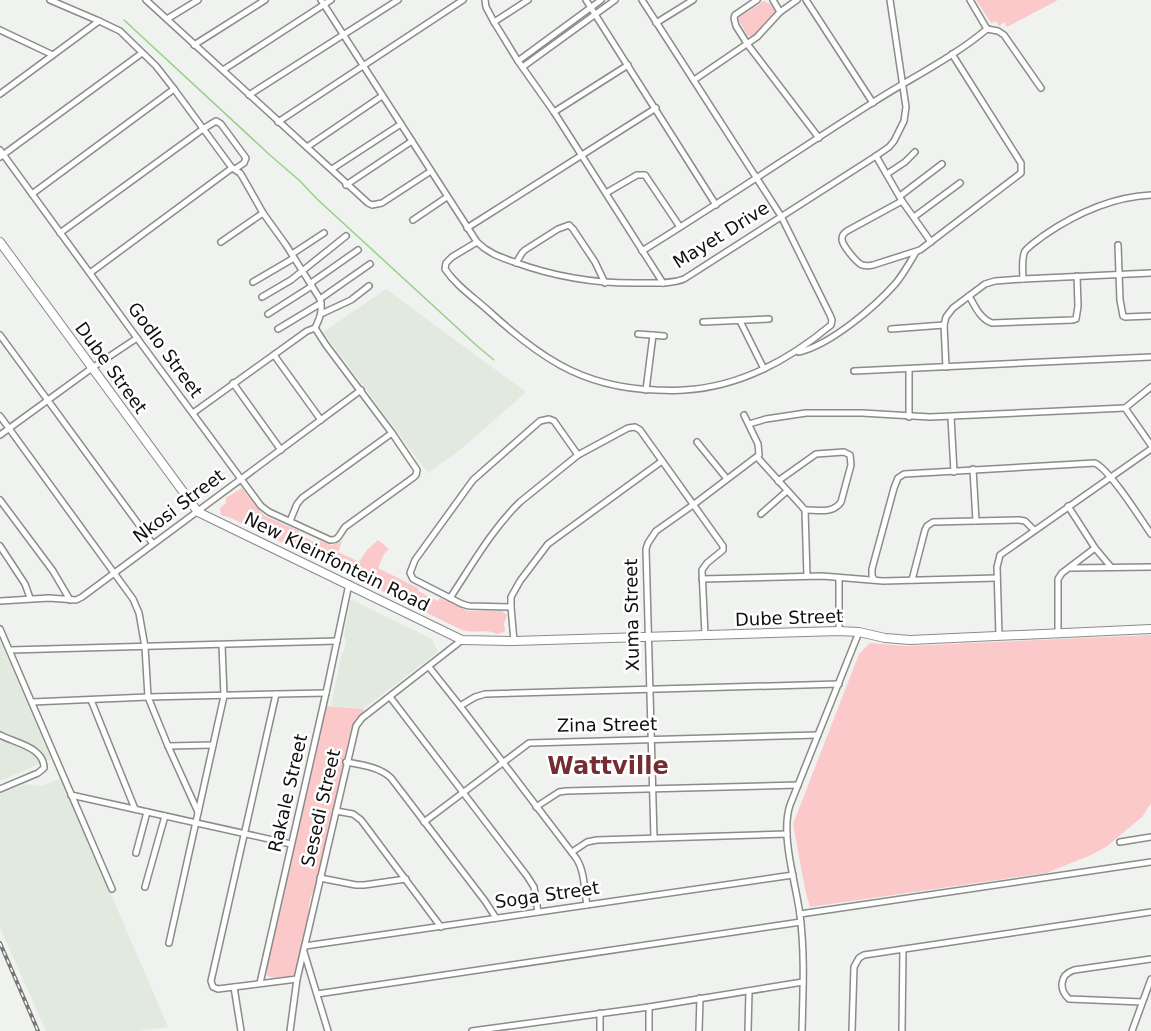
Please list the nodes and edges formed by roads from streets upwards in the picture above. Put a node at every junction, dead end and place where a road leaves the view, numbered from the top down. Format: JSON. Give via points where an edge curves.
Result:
{"nodes":[{"id":1,"x":50,"y":0,"type":"edge"},
{"id":2,"x":146,"y":0,"type":"edge"},
{"id":3,"x":198,"y":0,"type":"edge"},
{"id":4,"x":265,"y":0,"type":"edge"},
{"id":5,"x":331,"y":0,"type":"edge"},
{"id":6,"x":398,"y":0,"type":"edge"},
{"id":7,"x":463,"y":0,"type":"edge"},
{"id":8,"x":485,"y":0,"type":"edge"},
{"id":9,"x":528,"y":0,"type":"edge"},
{"id":10,"x":585,"y":0,"type":"edge"},
{"id":11,"x":601,"y":0,"type":"edge"},
{"id":12,"x":615,"y":0,"type":"edge"},
{"id":13,"x":642,"y":0,"type":"edge"},
{"id":14,"x":693,"y":0,"type":"edge"},
{"id":15,"x":757,"y":0,"type":"edge"},
{"id":16,"x":773,"y":0,"type":"edge"},
{"id":17,"x":797,"y":0,"type":"edge"},
{"id":18,"x":806,"y":0,"type":"edge"},
{"id":19,"x":890,"y":0,"type":"edge"},
{"id":20,"x":970,"y":0,"type":"edge"},
{"id":21,"x":322,"y":2,"type":"edge"},
{"id":22,"x":590,"y":8,"type":"junction"},
{"id":23,"x":780,"y":12,"type":"junction"},
{"id":24,"x":595,"y":15,"type":"junction"},
{"id":25,"x":167,"y":20,"type":"junction"},
{"id":26,"x":102,"y":22,"type":"junction"},
{"id":27,"x":494,"y":22,"type":"junction"},
{"id":28,"x":656,"y":23,"type":"junction"},
{"id":29,"x":987,"y":29,"type":"junction"},
{"id":30,"x":0,"y":30,"type":"edge"},
{"id":31,"x":344,"y":35,"type":"junction"},
{"id":32,"x":194,"y":45,"type":"junction"},
{"id":33,"x":748,"y":45,"type":"junction"},
{"id":34,"x":142,"y":53,"type":"junction"},
{"id":35,"x":952,"y":54,"type":"junction"},
{"id":36,"x":53,"y":55,"type":"junction"},
{"id":37,"x":518,"y":60,"type":"junction"},
{"id":38,"x":363,"y":65,"type":"junction"},
{"id":39,"x":628,"y":65,"type":"junction"},
{"id":40,"x":524,"y":66,"type":"junction"},
{"id":41,"x":223,"y":70,"type":"junction"},
{"id":42,"x":694,"y":80,"type":"junction"},
{"id":43,"x":903,"y":84,"type":"junction"},
{"id":44,"x":1041,"y":88,"type":"dead end"},
{"id":45,"x":174,"y":89,"type":"junction"},
{"id":46,"x":0,"y":94,"type":"edge"},
{"id":47,"x":249,"y":95,"type":"junction"},
{"id":48,"x":382,"y":96,"type":"junction"},
{"id":49,"x":873,"y":103,"type":"junction"},
{"id":50,"x":656,"y":108,"type":"junction"},
{"id":51,"x":555,"y":112,"type":"junction"},
{"id":52,"x":278,"y":122,"type":"junction"},
{"id":53,"x":401,"y":124,"type":"junction"},
{"id":54,"x":203,"y":129,"type":"junction"},
{"id":55,"x":819,"y":138,"type":"junction"},
{"id":56,"x":412,"y":141,"type":"junction"},
{"id":57,"x":307,"y":147,"type":"junction"},
{"id":58,"x":915,"y":152,"type":"dead end"},
{"id":59,"x":1,"y":154,"type":"edge"},
{"id":60,"x":581,"y":154,"type":"junction"},
{"id":61,"x":876,"y":156,"type":"junction"},
{"id":62,"x":942,"y":164,"type":"dead end"},
{"id":63,"x":233,"y":169,"type":"junction"},
{"id":64,"x":332,"y":170,"type":"junction"},
{"id":65,"x":430,"y":171,"type":"junction"},
{"id":66,"x":886,"y":174,"type":"junction"},
{"id":67,"x":757,"y":178,"type":"junction"},
{"id":68,"x":960,"y":183,"type":"dead end"},
{"id":69,"x":346,"y":184,"type":"junction"},
{"id":70,"x":606,"y":193,"type":"junction"},
{"id":71,"x":32,"y":194,"type":"junction"},
{"id":72,"x":1151,"y":195,"type":"edge"},
{"id":73,"x":447,"y":197,"type":"junction"},
{"id":74,"x":901,"y":198,"type":"junction"},
{"id":75,"x":716,"y":205,"type":"junction"},
{"id":76,"x":263,"y":213,"type":"junction"},
{"id":77,"x":781,"y":216,"type":"junction"},
{"id":78,"x":914,"y":217,"type":"junction"},
{"id":79,"x":413,"y":220,"type":"dead end"},
{"id":80,"x":680,"y":227,"type":"junction"},
{"id":81,"x":467,"y":228,"type":"junction"},
{"id":82,"x":60,"y":233,"type":"junction"},
{"id":83,"x":324,"y":233,"type":"dead end"},
{"id":84,"x":346,"y":236,"type":"dead end"},
{"id":85,"x":221,"y":242,"type":"dead end"},
{"id":86,"x":477,"y":242,"type":"junction"},
{"id":87,"x":931,"y":242,"type":"junction"},
{"id":88,"x":0,"y":243,"type":"edge"},
{"id":89,"x":1118,"y":245,"type":"dead end"},
{"id":90,"x":358,"y":250,"type":"dead end"},
{"id":91,"x":642,"y":251,"type":"junction"},
{"id":92,"x":916,"y":252,"type":"junction"},
{"id":93,"x":293,"y":256,"type":"junction"},
{"id":94,"x":516,"y":263,"type":"junction"},
{"id":95,"x":370,"y":264,"type":"dead end"},
{"id":96,"x":302,"y":270,"type":"junction"},
{"id":97,"x":90,"y":273,"type":"junction"},
{"id":98,"x":1151,"y":273,"type":"edge"},
{"id":99,"x":1118,"y":275,"type":"junction"},
{"id":100,"x":1077,"y":276,"type":"junction"},
{"id":101,"x":1023,"y":279,"type":"junction"},
{"id":102,"x":253,"y":282,"type":"dead end"},
{"id":103,"x":605,"y":283,"type":"junction"},
{"id":104,"x":663,"y":283,"type":"junction"},
{"id":105,"x":312,"y":285,"type":"junction"},
{"id":106,"x":369,"y":286,"type":"dead end"},
{"id":107,"x":969,"y":296,"type":"junction"},
{"id":108,"x":262,"y":297,"type":"dead end"},
{"id":109,"x":320,"y":301,"type":"junction"},
{"id":110,"x":268,"y":314,"type":"dead end"},
{"id":111,"x":321,"y":314,"type":"junction"},
{"id":112,"x":1151,"y":316,"type":"edge"},
{"id":113,"x":769,"y":319,"type":"dead end"},
{"id":114,"x":740,"y":321,"type":"junction"},
{"id":115,"x":703,"y":322,"type":"dead end"},
{"id":116,"x":944,"y":326,"type":"junction"},
{"id":117,"x":315,"y":328,"type":"junction"},
{"id":118,"x":278,"y":329,"type":"dead end"},
{"id":119,"x":891,"y":329,"type":"dead end"},
{"id":120,"x":639,"y":334,"type":"dead end"},
{"id":121,"x":0,"y":335,"type":"edge"},
{"id":122,"x":653,"y":335,"type":"junction"},
{"id":123,"x":664,"y":336,"type":"dead end"},
{"id":124,"x":137,"y":338,"type":"junction"},
{"id":125,"x":794,"y":353,"type":"junction"},
{"id":126,"x":274,"y":355,"type":"junction"},
{"id":127,"x":1151,"y":357,"type":"edge"},
{"id":128,"x":946,"y":367,"type":"junction"},
{"id":129,"x":92,"y":368,"type":"junction"},
{"id":130,"x":764,"y":369,"type":"junction"},
{"id":131,"x":909,"y":369,"type":"junction"},
{"id":132,"x":854,"y":371,"type":"dead end"},
{"id":133,"x":233,"y":384,"type":"junction"},
{"id":134,"x":1151,"y":387,"type":"edge"},
{"id":135,"x":361,"y":390,"type":"junction"},
{"id":136,"x":646,"y":390,"type":"junction"},
{"id":137,"x":48,"y":400,"type":"junction"},
{"id":138,"x":1125,"y":408,"type":"junction"},
{"id":139,"x":193,"y":413,"type":"junction"},
{"id":140,"x":744,"y":415,"type":"dead end"},
{"id":141,"x":0,"y":417,"type":"edge"},
{"id":142,"x":909,"y":417,"type":"junction"},
{"id":143,"x":951,"y":417,"type":"junction"},
{"id":144,"x":321,"y":420,"type":"junction"},
{"id":145,"x":749,"y":424,"type":"junction"},
{"id":146,"x":9,"y":429,"type":"junction"},
{"id":147,"x":392,"y":433,"type":"junction"},
{"id":148,"x":0,"y":435,"type":"edge"},
{"id":149,"x":697,"y":442,"type":"dead end"},
{"id":150,"x":1151,"y":447,"type":"edge"},
{"id":151,"x":281,"y":450,"type":"junction"},
{"id":152,"x":578,"y":455,"type":"junction"},
{"id":153,"x":757,"y":457,"type":"junction"},
{"id":154,"x":662,"y":461,"type":"junction"},
{"id":155,"x":973,"y":470,"type":"junction"},
{"id":156,"x":954,"y":472,"type":"junction"},
{"id":157,"x":1111,"y":477,"type":"junction"},
{"id":158,"x":242,"y":479,"type":"junction"},
{"id":159,"x":727,"y":479,"type":"junction"},
{"id":160,"x":778,"y":481,"type":"junction"},
{"id":161,"x":787,"y":490,"type":"junction"},
{"id":162,"x":0,"y":500,"type":"edge"},
{"id":163,"x":693,"y":505,"type":"junction"},
{"id":164,"x":1068,"y":506,"type":"junction"},
{"id":165,"x":805,"y":510,"type":"junction"},
{"id":166,"x":198,"y":512,"type":"junction"},
{"id":167,"x":761,"y":514,"type":"dead end"},
{"id":168,"x":290,"y":521,"type":"junction"},
{"id":169,"x":976,"y":521,"type":"junction"},
{"id":170,"x":1034,"y":530,"type":"junction"},
{"id":171,"x":1151,"y":534,"type":"edge"},
{"id":172,"x":153,"y":544,"type":"junction"},
{"id":173,"x":0,"y":546,"type":"edge"},
{"id":174,"x":1095,"y":548,"type":"junction"},
{"id":175,"x":1111,"y":567,"type":"junction"},
{"id":176,"x":1151,"y":567,"type":"edge"},
{"id":177,"x":1068,"y":568,"type":"junction"},
{"id":178,"x":115,"y":574,"type":"junction"},
{"id":179,"x":807,"y":576,"type":"junction"},
{"id":180,"x":839,"y":578,"type":"junction"},
{"id":181,"x":997,"y":578,"type":"junction"},
{"id":182,"x":702,"y":579,"type":"junction"},
{"id":183,"x":874,"y":579,"type":"junction"},
{"id":184,"x":912,"y":580,"type":"junction"},
{"id":185,"x":349,"y":584,"type":"junction"},
{"id":186,"x":30,"y":598,"type":"junction"},
{"id":187,"x":450,"y":598,"type":"junction"},
{"id":188,"x":70,"y":600,"type":"junction"},
{"id":189,"x":0,"y":601,"type":"edge"},
{"id":190,"x":511,"y":607,"type":"junction"},
{"id":191,"x":0,"y":629,"type":"edge"},
{"id":192,"x":1151,"y":629,"type":"edge"},
{"id":193,"x":840,"y":631,"type":"junction"},
{"id":194,"x":859,"y":632,"type":"junction"},
{"id":195,"x":1058,"y":633,"type":"junction"},
{"id":196,"x":705,"y":635,"type":"junction"},
{"id":197,"x":999,"y":636,"type":"junction"},
{"id":198,"x":647,"y":637,"type":"junction"},
{"id":199,"x":462,"y":640,"type":"junction"},
{"id":200,"x":337,"y":641,"type":"junction"},
{"id":201,"x":514,"y":641,"type":"junction"},
{"id":202,"x":222,"y":645,"type":"junction"},
{"id":203,"x":146,"y":646,"type":"junction"},
{"id":204,"x":10,"y":651,"type":"junction"},
{"id":205,"x":429,"y":667,"type":"junction"},
{"id":206,"x":839,"y":684,"type":"junction"},
{"id":207,"x":649,"y":690,"type":"junction"},
{"id":208,"x":326,"y":693,"type":"junction"},
{"id":209,"x":276,"y":694,"type":"junction"},
{"id":210,"x":224,"y":696,"type":"junction"},
{"id":211,"x":390,"y":697,"type":"junction"},
{"id":212,"x":148,"y":698,"type":"junction"},
{"id":213,"x":91,"y":700,"type":"junction"},
{"id":214,"x":32,"y":702,"type":"junction"},
{"id":215,"x":460,"y":706,"type":"junction"},
{"id":216,"x":0,"y":735,"type":"edge"},
{"id":217,"x":818,"y":735,"type":"junction"},
{"id":218,"x":650,"y":739,"type":"junction"},
{"id":219,"x":213,"y":745,"type":"junction"},
{"id":220,"x":168,"y":746,"type":"junction"},
{"id":221,"x":346,"y":762,"type":"junction"},
{"id":222,"x":503,"y":762,"type":"junction"},
{"id":223,"x":798,"y":785,"type":"junction"},
{"id":224,"x":652,"y":788,"type":"junction"},
{"id":225,"x":0,"y":789,"type":"edge"},
{"id":226,"x":463,"y":792,"type":"junction"},
{"id":227,"x":71,"y":795,"type":"junction"},
{"id":228,"x":536,"y":807,"type":"junction"},
{"id":229,"x":135,"y":809,"type":"junction"},
{"id":230,"x":336,"y":811,"type":"junction"},
{"id":231,"x":147,"y":812,"type":"junction"},
{"id":232,"x":198,"y":812,"type":"junction"},
{"id":233,"x":165,"y":816,"type":"junction"},
{"id":234,"x":424,"y":822,"type":"junction"},
{"id":235,"x":196,"y":823,"type":"junction"},
{"id":236,"x":244,"y":833,"type":"junction"},
{"id":237,"x":787,"y":834,"type":"junction"},
{"id":238,"x":1151,"y":837,"type":"edge"},
{"id":239,"x":654,"y":838,"type":"junction"},
{"id":240,"x":1120,"y":842,"type":"dead end"},
{"id":241,"x":291,"y":844,"type":"junction"},
{"id":242,"x":572,"y":852,"type":"junction"},
{"id":243,"x":136,"y":854,"type":"dead end"},
{"id":244,"x":1151,"y":862,"type":"edge"},
{"id":245,"x":793,"y":875,"type":"junction"},
{"id":246,"x":320,"y":878,"type":"junction"},
{"id":247,"x":406,"y":879,"type":"junction"},
{"id":248,"x":145,"y":887,"type":"dead end"},
{"id":249,"x":112,"y":889,"type":"dead end"},
{"id":250,"x":587,"y":905,"type":"junction"},
{"id":251,"x":538,"y":912,"type":"junction"},
{"id":252,"x":1151,"y":912,"type":"edge"},
{"id":253,"x":800,"y":914,"type":"junction"},
{"id":254,"x":496,"y":918,"type":"junction"},
{"id":255,"x":801,"y":922,"type":"junction"},
{"id":256,"x":441,"y":927,"type":"junction"},
{"id":257,"x":169,"y":943,"type":"dead end"},
{"id":258,"x":305,"y":949,"type":"junction"},
{"id":259,"x":903,"y":949,"type":"junction"},
{"id":260,"x":1151,"y":959,"type":"edge"},
{"id":261,"x":297,"y":979,"type":"junction"},
{"id":262,"x":1151,"y":979,"type":"edge"},
{"id":263,"x":803,"y":982,"type":"junction"},
{"id":264,"x":260,"y":983,"type":"junction"},
{"id":265,"x":234,"y":987,"type":"junction"},
{"id":266,"x":749,"y":991,"type":"junction"},
{"id":267,"x":317,"y":994,"type":"junction"},
{"id":268,"x":700,"y":998,"type":"junction"},
{"id":269,"x":1142,"y":1002,"type":"junction"},
{"id":270,"x":649,"y":1007,"type":"junction"},
{"id":271,"x":600,"y":1013,"type":"junction"},
{"id":272,"x":241,"y":1031,"type":"edge"},
{"id":273,"x":290,"y":1031,"type":"edge"},
{"id":274,"x":328,"y":1031,"type":"edge"},
{"id":275,"x":472,"y":1031,"type":"edge"},
{"id":276,"x":600,"y":1031,"type":"edge"},
{"id":277,"x":649,"y":1031,"type":"edge"},
{"id":278,"x":699,"y":1031,"type":"edge"},
{"id":279,"x":748,"y":1031,"type":"edge"},
{"id":280,"x":802,"y":1031,"type":"edge"},
{"id":281,"x":852,"y":1031,"type":"edge"},
{"id":282,"x":902,"y":1031,"type":"edge"},
{"id":283,"x":1132,"y":1031,"type":"edge"}],
"edges":[{"from":1,"to":26,"type":"street"},
{"from":2,"to":25,"type":"street"},
{"from":3,"to":25,"type":"street"},
{"from":4,"to":32,"type":"street"},
{"from":5,"to":21,"type":"street"},
{"from":6,"to":31,"type":"street"},
{"from":7,"to":38,"type":"street"},
{"from":8,"to":27,"type":"street"},
{"from":9,"to":27,"type":"street"},
{"from":10,"to":22,"type":"street"},
{"from":11,"to":22,"type":"street"},
{"from":12,"to":24,"type":"street"},
{"from":13,"to":28,"type":"street"},
{"from":14,"to":28,"type":"street"},
{"from":15,"to":33,"type":"street","via":[[734,18]]},
{"from":16,"to":23,"type":"street"},
{"from":17,"to":23,"type":"street"},
{"from":18,"to":49,"type":"street"},
{"from":19,"to":43,"type":"street","name":"Mayet Drive"},
{"from":20,"to":29,"type":"street"},
{"from":21,"to":31,"type":"street","name":"Mayet Drive"},
{"from":21,"to":41,"type":"street"},
{"from":22,"to":24,"type":"street"},
{"from":22,"to":37,"type":"street"},
{"from":23,"to":33,"type":"street"},
{"from":24,"to":39,"type":"street"},
{"from":24,"to":40,"type":"street"},
{"from":25,"to":32,"type":"street"},
{"from":26,"to":34,"type":"street","via":[[120,31]]},
{"from":26,"to":36,"type":"street"},
{"from":27,"to":37,"type":"street"},
{"from":28,"to":42,"type":"street"},
{"from":29,"to":35,"type":"street"},
{"from":29,"to":44,"type":"street","via":[[1004,35]]},
{"from":30,"to":36,"type":"street"},
{"from":31,"to":38,"type":"street","name":"Mayet Drive"},
{"from":31,"to":47,"type":"street"},
{"from":32,"to":41,"type":"street"},
{"from":33,"to":42,"type":"street"},
{"from":33,"to":55,"type":"street"},
{"from":34,"to":45,"type":"street"},
{"from":34,"to":59,"type":"street"},
{"from":35,"to":43,"type":"street"},
{"from":35,"to":87,"type":"street","via":[[1022,170]]},
{"from":36,"to":46,"type":"street"},
{"from":37,"to":40,"type":"street"},
{"from":38,"to":48,"type":"street","name":"Mayet Drive"},
{"from":38,"to":52,"type":"street"},
{"from":39,"to":50,"type":"street"},
{"from":39,"to":51,"type":"street"},
{"from":40,"to":51,"type":"street"},
{"from":41,"to":47,"type":"street"},
{"from":42,"to":67,"type":"street"},
{"from":43,"to":49,"type":"street"},
{"from":43,"to":61,"type":"street","name":"Mayet Drive","via":[[904,121],[892,144]]},
{"from":45,"to":54,"type":"street"},
{"from":45,"to":71,"type":"street"},
{"from":47,"to":52,"type":"street"},
{"from":48,"to":53,"type":"street","name":"Mayet Drive"},
{"from":48,"to":57,"type":"street"},
{"from":49,"to":55,"type":"street"},
{"from":50,"to":60,"type":"street"},
{"from":50,"to":75,"type":"street"},
{"from":51,"to":60,"type":"street"},
{"from":52,"to":57,"type":"street"},
{"from":53,"to":56,"type":"street","name":"Mayet Drive"},
{"from":53,"to":64,"type":"street"},
{"from":54,"to":63,"type":"street"},
{"from":54,"to":63,"type":"street","via":[[216,121],[221,124],[246,158]]},
{"from":54,"to":82,"type":"street"},
{"from":55,"to":67,"type":"street"},
{"from":56,"to":65,"type":"street","name":"Mayet Drive"},
{"from":56,"to":69,"type":"street"},
{"from":57,"to":64,"type":"street"},
{"from":58,"to":66,"type":"street"},
{"from":59,"to":71,"type":"street","name":"Godlo Street"},
{"from":60,"to":70,"type":"street"},
{"from":60,"to":81,"type":"street"},
{"from":61,"to":66,"type":"street"},
{"from":61,"to":77,"type":"street","name":"Mayet Drive"},
{"from":62,"to":74,"type":"street"},
{"from":63,"to":76,"type":"street","via":[[242,176]]},
{"from":63,"to":97,"type":"street"},
{"from":64,"to":69,"type":"street"},
{"from":65,"to":69,"type":"street","via":[[382,203],[372,205]]},
{"from":65,"to":73,"type":"street","name":"Mayet Drive"},
{"from":66,"to":74,"type":"street"},
{"from":67,"to":75,"type":"street"},
{"from":67,"to":77,"type":"street"},
{"from":68,"to":78,"type":"street"},
{"from":70,"to":80,"type":"street","via":[[637,175],[645,175]]},
{"from":70,"to":91,"type":"street"},
{"from":71,"to":82,"type":"street","name":"Godlo Street"},
{"from":72,"to":101,"type":"street","via":[[1104,204],[1056,227],[1025,252]]},
{"from":73,"to":79,"type":"street"},
{"from":73,"to":81,"type":"street","name":"Mayet Drive"},
{"from":74,"to":78,"type":"street"},
{"from":74,"to":92,"type":"street","via":[[847,231],[843,241],[866,266]]},
{"from":75,"to":80,"type":"street"},
{"from":76,"to":85,"type":"street"},
{"from":76,"to":93,"type":"street"},
{"from":77,"to":104,"type":"street","name":"Mayet Drive","via":[[684,279]]},
{"from":77,"to":125,"type":"street","via":[[832,320],[831,325]]},
{"from":78,"to":87,"type":"street"},
{"from":80,"to":91,"type":"street"},
{"from":81,"to":86,"type":"street","name":"Mayet Drive"},
{"from":82,"to":97,"type":"street","name":"Godlo Street"},
{"from":83,"to":93,"type":"street"},
{"from":84,"to":96,"type":"street"},
{"from":86,"to":94,"type":"street","name":"Mayet Drive","via":[[492,254]]},
{"from":86,"to":136,"type":"street","via":[[448,261],[445,269],[506,327],[537,351],[577,373]]},
{"from":87,"to":92,"type":"street"},
{"from":88,"to":129,"type":"street","name":"Dube Street"},
{"from":89,"to":99,"type":"street"},
{"from":90,"to":105,"type":"street"},
{"from":91,"to":104,"type":"street"},
{"from":92,"to":125,"type":"street","via":[[895,283],[857,318],[820,343]]},
{"from":93,"to":96,"type":"street"},
{"from":93,"to":102,"type":"street"},
{"from":94,"to":103,"type":"street","name":"Mayet Drive"},
{"from":94,"to":103,"type":"street","via":[[525,250],[569,225]]},
{"from":95,"to":109,"type":"street"},
{"from":96,"to":105,"type":"street"},
{"from":96,"to":108,"type":"street"},
{"from":97,"to":124,"type":"street","name":"Godlo Street"},
{"from":98,"to":99,"type":"street"},
{"from":99,"to":100,"type":"street"},
{"from":99,"to":112,"type":"street","via":[[1123,316]]},
{"from":100,"to":101,"type":"street"},
{"from":100,"to":107,"type":"street","via":[[1078,309],[1073,320],[992,323],[981,316]]},
{"from":101,"to":107,"type":"street","via":[[989,282]]},
{"from":103,"to":104,"type":"street","name":"Mayet Drive"},
{"from":105,"to":109,"type":"street"},
{"from":105,"to":110,"type":"street"},
{"from":106,"to":111,"type":"street","via":[[351,300]]},
{"from":107,"to":116,"type":"street","via":[[948,313]]},
{"from":109,"to":111,"type":"street"},
{"from":109,"to":118,"type":"street"},
{"from":111,"to":117,"type":"street"},
{"from":113,"to":114,"type":"street"},
{"from":114,"to":115,"type":"street"},
{"from":114,"to":130,"type":"street"},
{"from":116,"to":119,"type":"street"},
{"from":116,"to":128,"type":"street"},
{"from":117,"to":126,"type":"street"},
{"from":117,"to":135,"type":"street"},
{"from":120,"to":122,"type":"street"},
{"from":121,"to":137,"type":"street"},
{"from":122,"to":123,"type":"street"},
{"from":122,"to":136,"type":"street"},
{"from":124,"to":129,"type":"street"},
{"from":124,"to":139,"type":"street","name":"Godlo Street"},
{"from":125,"to":130,"type":"street"},
{"from":126,"to":133,"type":"street"},
{"from":126,"to":144,"type":"street"},
{"from":127,"to":128,"type":"street"},
{"from":128,"to":131,"type":"street"},
{"from":129,"to":137,"type":"street"},
{"from":129,"to":166,"type":"street","name":"Dube Street"},
{"from":130,"to":136,"type":"street","via":[[700,388]]},
{"from":131,"to":132,"type":"street"},
{"from":131,"to":142,"type":"street"},
{"from":133,"to":139,"type":"street"},
{"from":133,"to":151,"type":"street"},
{"from":134,"to":138,"type":"street"},
{"from":135,"to":144,"type":"street","name":"Nkosi Street"},
{"from":135,"to":147,"type":"street"},
{"from":137,"to":146,"type":"street"},
{"from":137,"to":172,"type":"street"},
{"from":138,"to":143,"type":"street"},
{"from":138,"to":150,"type":"street"},
{"from":139,"to":158,"type":"street","name":"Godlo Street"},
{"from":140,"to":145,"type":"street"},
{"from":141,"to":146,"type":"street"},
{"from":142,"to":143,"type":"street"},
{"from":142,"to":145,"type":"street","via":[[806,413]]},
{"from":143,"to":156,"type":"street"},
{"from":144,"to":151,"type":"street","name":"Nkosi Street"},
{"from":145,"to":153,"type":"street","via":[[758,444]]},
{"from":146,"to":148,"type":"street"},
{"from":146,"to":178,"type":"street"},
{"from":147,"to":168,"type":"street","via":[[298,501]]},
{"from":147,"to":168,"type":"street","name":"Godlo Street","via":[[416,467],[414,477],[345,527],[338,538],[330,540]]},
{"from":149,"to":159,"type":"street"},
{"from":150,"to":157,"type":"street"},
{"from":151,"to":158,"type":"street","name":"Nkosi Street"},
{"from":152,"to":154,"type":"street","via":[[632,427],[640,430]]},
{"from":152,"to":187,"type":"street","via":[[512,510]]},
{"from":152,"to":187,"type":"street","via":[[549,419],[540,422],[473,480],[410,570],[416,582]]},
{"from":153,"to":159,"type":"street","name":"Xuma Street"},
{"from":153,"to":160,"type":"street"},
{"from":154,"to":163,"type":"street"},
{"from":154,"to":190,"type":"street","via":[[548,544],[513,591]]},
{"from":155,"to":156,"type":"street"},
{"from":155,"to":157,"type":"street","via":[[1089,462],[1100,465]]},
{"from":155,"to":169,"type":"street"},
{"from":156,"to":183,"type":"street","via":[[904,474],[898,478],[872,569]]},
{"from":157,"to":164,"type":"street"},
{"from":157,"to":171,"type":"street"},
{"from":158,"to":166,"type":"street","name":"Nkosi Street"},
{"from":158,"to":168,"type":"street","name":"Godlo Street","via":[[264,508]]},
{"from":159,"to":163,"type":"street","name":"Xuma Street"},
{"from":160,"to":161,"type":"street"},
{"from":160,"to":165,"type":"street","via":[[816,454],[850,455],[851,465],[839,506],[829,511]]},
{"from":161,"to":165,"type":"street"},
{"from":161,"to":167,"type":"street"},
{"from":162,"to":188,"type":"street"},
{"from":163,"to":182,"type":"street","via":[[724,548],[703,567]]},
{"from":163,"to":198,"type":"street","name":"Xuma Street","via":[[656,531],[648,543]]},
{"from":164,"to":170,"type":"street"},
{"from":164,"to":174,"type":"street"},
{"from":165,"to":179,"type":"street"},
{"from":166,"to":172,"type":"street","name":"Nkosi Street"},
{"from":166,"to":185,"type":"street","name":"New Kleinfontein Road"},
{"from":169,"to":170,"type":"street","via":[[1019,520]]},
{"from":169,"to":184,"type":"street","via":[[930,524]]},
{"from":170,"to":181,"type":"street","via":[[1000,555]]},
{"from":172,"to":178,"type":"street","name":"Nkosi Street"},
{"from":173,"to":186,"type":"street"},
{"from":174,"to":175,"type":"street"},
{"from":174,"to":177,"type":"street"},
{"from":175,"to":176,"type":"street"},
{"from":175,"to":177,"type":"street"},
{"from":177,"to":195,"type":"street","via":[[1058,579]]},
{"from":178,"to":188,"type":"street","name":"Nkosi Street","via":[[82,597]]},
{"from":178,"to":203,"type":"street","via":[[134,598]]},
{"from":179,"to":180,"type":"street"},
{"from":179,"to":182,"type":"street"},
{"from":180,"to":183,"type":"street"},
{"from":180,"to":193,"type":"street"},
{"from":181,"to":184,"type":"street"},
{"from":181,"to":197,"type":"street"},
{"from":182,"to":196,"type":"street"},
{"from":183,"to":184,"type":"street"},
{"from":185,"to":199,"type":"street","name":"New Kleinfontein Road"},
{"from":185,"to":200,"type":"street","name":"Rakale Street"},
{"from":186,"to":188,"type":"street"},
{"from":186,"to":189,"type":"street"},
{"from":187,"to":190,"type":"street","via":[[469,606]]},
{"from":190,"to":201,"type":"street"},
{"from":191,"to":204,"type":"street"},
{"from":192,"to":195,"type":"street","name":"Dube Street"},
{"from":193,"to":194,"type":"street","name":"Dube Street"},
{"from":193,"to":196,"type":"street","name":"Dube Street"},
{"from":194,"to":197,"type":"street","name":"Dube Street","via":[[910,640]]},
{"from":194,"to":206,"type":"street"},
{"from":195,"to":197,"type":"street","name":"Dube Street"},
{"from":196,"to":198,"type":"street","name":"Dube Street"},
{"from":198,"to":201,"type":"street","name":"Dube Street"},
{"from":198,"to":207,"type":"street","name":"Xuma Street"},
{"from":199,"to":201,"type":"street","name":"Dube Street"},
{"from":199,"to":205,"type":"street","name":"Sesedi Street"},
{"from":200,"to":202,"type":"street"},
{"from":200,"to":208,"type":"street","name":"Rakale Street"},
{"from":202,"to":203,"type":"street"},
{"from":202,"to":210,"type":"street"},
{"from":203,"to":204,"type":"street"},
{"from":203,"to":212,"type":"street"},
{"from":204,"to":214,"type":"street"},
{"from":205,"to":211,"type":"street","name":"Sesedi Street"},
{"from":205,"to":215,"type":"street"},
{"from":206,"to":207,"type":"street"},
{"from":206,"to":217,"type":"street"},
{"from":207,"to":215,"type":"street","via":[[485,694]]},
{"from":207,"to":218,"type":"street","name":"Xuma Street"},
{"from":208,"to":209,"type":"street"},
{"from":208,"to":241,"type":"street","name":"Rakale Street"},
{"from":209,"to":210,"type":"street"},
{"from":209,"to":236,"type":"street"},
{"from":210,"to":212,"type":"street"},
{"from":210,"to":219,"type":"street"},
{"from":211,"to":221,"type":"street","name":"Sesedi Street","via":[[356,726]]},
{"from":211,"to":226,"type":"street"},
{"from":212,"to":213,"type":"street"},
{"from":212,"to":220,"type":"street"},
{"from":213,"to":214,"type":"street"},
{"from":213,"to":229,"type":"street"},
{"from":214,"to":227,"type":"street"},
{"from":215,"to":222,"type":"street"},
{"from":216,"to":225,"type":"street","via":[[39,755],[44,768]]},
{"from":217,"to":218,"type":"street","name":"Zina Street"},
{"from":217,"to":223,"type":"street"},
{"from":218,"to":222,"type":"street","name":"Zina Street","via":[[532,742]]},
{"from":218,"to":224,"type":"street","name":"Xuma Street"},
{"from":219,"to":220,"type":"street"},
{"from":219,"to":232,"type":"street"},
{"from":220,"to":232,"type":"street"},
{"from":221,"to":230,"type":"street","name":"Sesedi Street"},
{"from":221,"to":234,"type":"street","via":[[388,774]]},
{"from":222,"to":226,"type":"street","name":"Zina Street"},
{"from":222,"to":228,"type":"street"},
{"from":223,"to":224,"type":"street"},
{"from":223,"to":237,"type":"street","via":[[786,817]]},
{"from":224,"to":228,"type":"street","via":[[562,791]]},
{"from":224,"to":239,"type":"street","name":"Xuma Street"},
{"from":226,"to":234,"type":"street","name":"Zina Street"},
{"from":226,"to":251,"type":"street","via":[[534,887]]},
{"from":227,"to":229,"type":"street"},
{"from":227,"to":249,"type":"street"},
{"from":228,"to":242,"type":"street"},
{"from":229,"to":231,"type":"street"},
{"from":230,"to":246,"type":"street","name":"Sesedi Street"},
{"from":230,"to":247,"type":"street","via":[[361,820]]},
{"from":231,"to":233,"type":"street"},
{"from":231,"to":243,"type":"street"},
{"from":232,"to":235,"type":"street"},
{"from":233,"to":235,"type":"street"},
{"from":233,"to":248,"type":"street"},
{"from":234,"to":254,"type":"street"},
{"from":235,"to":236,"type":"street"},
{"from":235,"to":257,"type":"street"},
{"from":236,"to":241,"type":"street"},
{"from":236,"to":265,"type":"street","via":[[211,981],[214,988]]},
{"from":237,"to":239,"type":"street"},
{"from":237,"to":245,"type":"street"},
{"from":238,"to":240,"type":"street"},
{"from":239,"to":242,"type":"street","via":[[591,840]]},
{"from":241,"to":264,"type":"street","name":"Rakale Street"},
{"from":242,"to":250,"type":"street","via":[[580,866]]},
{"from":244,"to":253,"type":"street"},
{"from":245,"to":250,"type":"street","name":"Soga Street"},
{"from":245,"to":253,"type":"street"},
{"from":246,"to":247,"type":"street","via":[[356,885]]},
{"from":246,"to":258,"type":"street","name":"Sesedi Street"},
{"from":247,"to":256,"type":"street"},
{"from":250,"to":251,"type":"street","name":"Soga Street"},
{"from":251,"to":254,"type":"street","name":"Soga Street"},
{"from":252,"to":259,"type":"street"},
{"from":253,"to":255,"type":"street"},
{"from":254,"to":256,"type":"street","name":"Soga Street"},
{"from":255,"to":263,"type":"street"},
{"from":255,"to":267,"type":"street"},
{"from":256,"to":258,"type":"street","name":"Soga Street"},
{"from":258,"to":261,"type":"street","name":"Sesedi Street"},
{"from":258,"to":267,"type":"street"},
{"from":259,"to":281,"type":"street","via":[[864,956],[855,963]]},
{"from":259,"to":282,"type":"street"},
{"from":260,"to":269,"type":"street","via":[[1074,970],[1066,973],[1062,982],[1070,999]]},
{"from":261,"to":264,"type":"street"},
{"from":261,"to":273,"type":"street","name":"Sesedi Street"},
{"from":262,"to":269,"type":"street"},
{"from":263,"to":266,"type":"street"},
{"from":263,"to":280,"type":"street"},
{"from":264,"to":265,"type":"street"},
{"from":265,"to":272,"type":"street"},
{"from":266,"to":268,"type":"street"},
{"from":266,"to":279,"type":"street"},
{"from":267,"to":274,"type":"street"},
{"from":268,"to":270,"type":"street"},
{"from":268,"to":278,"type":"street"},
{"from":269,"to":283,"type":"street"},
{"from":270,"to":271,"type":"street"},
{"from":270,"to":277,"type":"street"},
{"from":271,"to":275,"type":"street"},
{"from":271,"to":276,"type":"street"}]}
